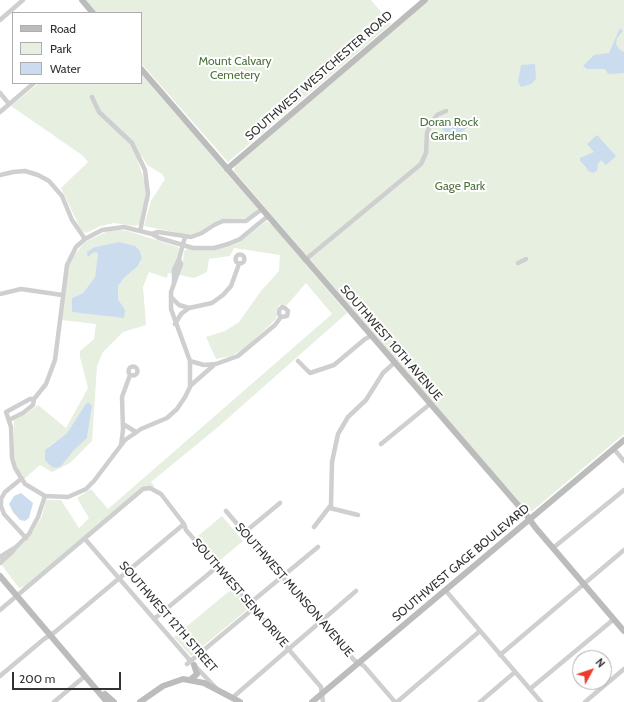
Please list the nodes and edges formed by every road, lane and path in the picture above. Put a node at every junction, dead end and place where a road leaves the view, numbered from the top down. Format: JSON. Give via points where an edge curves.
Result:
{"nodes":[{"id":1,"x":23,"y":0,"type":"edge"},
{"id":2,"x":82,"y":0,"type":"edge"},
{"id":3,"x":425,"y":0,"type":"edge"},
{"id":4,"x":92,"y":12,"type":"edge"},
{"id":5,"x":0,"y":20,"type":"edge"},
{"id":6,"x":142,"y":70,"type":"edge"},
{"id":7,"x":33,"y":84,"type":"edge"},
{"id":8,"x":0,"y":93,"type":"edge"},
{"id":9,"x":92,"y":97,"type":"dead end"},
{"id":10,"x":9,"y":104,"type":"junction"},
{"id":11,"x":446,"y":111,"type":"dead end"},
{"id":12,"x":0,"y":112,"type":"edge"},
{"id":13,"x":227,"y":169,"type":"junction"},
{"id":14,"x":0,"y":176,"type":"edge"},
{"id":15,"x":262,"y":209,"type":"junction"},
{"id":16,"x":268,"y":216,"type":"junction"},
{"id":17,"x":140,"y":231,"type":"junction"},
{"id":18,"x":152,"y":234,"type":"junction"},
{"id":19,"x":185,"y":237,"type":"junction"},
{"id":20,"x":85,"y":239,"type":"junction"},
{"id":21,"x":183,"y":245,"type":"junction"},
{"id":22,"x":526,"y":259,"type":"dead end"},
{"id":23,"x":305,"y":260,"type":"junction"},
{"id":24,"x":518,"y":263,"type":"dead end"},
{"id":25,"x":239,"y":264,"type":"dead end"},
{"id":26,"x":0,"y":294,"type":"edge"},
{"id":27,"x":62,"y":295,"type":"junction"},
{"id":28,"x":171,"y":297,"type":"junction"},
{"id":29,"x":189,"y":308,"type":"junction"},
{"id":30,"x":281,"y":316,"type":"dead end"},
{"id":31,"x":175,"y":324,"type":"junction"},
{"id":32,"x":371,"y":336,"type":"junction"},
{"id":33,"x":190,"y":361,"type":"junction"},
{"id":34,"x":298,"y":361,"type":"dead end"},
{"id":35,"x":394,"y":363,"type":"junction"},
{"id":36,"x":216,"y":364,"type":"junction"},
{"id":37,"x":130,"y":375,"type":"dead end"},
{"id":38,"x":190,"y":387,"type":"junction"},
{"id":39,"x":34,"y":399,"type":"junction"},
{"id":40,"x":430,"y":404,"type":"junction"},
{"id":41,"x":9,"y":420,"type":"junction"},
{"id":42,"x":123,"y":424,"type":"junction"},
{"id":43,"x":136,"y":432,"type":"junction"},
{"id":44,"x":624,"y":440,"type":"edge"},
{"id":45,"x":381,"y":444,"type":"dead end"},
{"id":46,"x":121,"y":446,"type":"junction"},
{"id":47,"x":614,"y":449,"type":"junction"},
{"id":48,"x":624,"y":461,"type":"edge"},
{"id":49,"x":21,"y":480,"type":"junction"},
{"id":50,"x":624,"y":490,"type":"edge"},
{"id":51,"x":45,"y":496,"type":"junction"},
{"id":52,"x":280,"y":503,"type":"dead end"},
{"id":53,"x":330,"y":508,"type":"junction"},
{"id":54,"x":226,"y":511,"type":"dead end"},
{"id":55,"x":358,"y":514,"type":"dead end"},
{"id":56,"x":530,"y":520,"type":"junction"},
{"id":57,"x":184,"y":524,"type":"junction"},
{"id":58,"x":314,"y":527,"type":"dead end"},
{"id":59,"x":244,"y":532,"type":"junction"},
{"id":60,"x":26,"y":538,"type":"junction"},
{"id":61,"x":85,"y":539,"type":"junction"},
{"id":62,"x":16,"y":547,"type":"junction"},
{"id":63,"x":318,"y":547,"type":"dead end"},
{"id":64,"x":553,"y":548,"type":"junction"},
{"id":65,"x":624,"y":550,"type":"edge"},
{"id":66,"x":0,"y":557,"type":"edge"},
{"id":67,"x":0,"y":563,"type":"edge"},
{"id":68,"x":217,"y":567,"type":"junction"},
{"id":69,"x":0,"y":576,"type":"edge"},
{"id":70,"x":282,"y":577,"type":"junction"},
{"id":71,"x":119,"y":578,"type":"junction"},
{"id":72,"x":584,"y":584,"type":"junction"},
{"id":73,"x":356,"y":591,"type":"dead end"},
{"id":74,"x":446,"y":591,"type":"junction"},
{"id":75,"x":17,"y":597,"type":"junction"},
{"id":76,"x":249,"y":604,"type":"junction"},
{"id":77,"x":253,"y":608,"type":"junction"},
{"id":78,"x":0,"y":610,"type":"edge"},
{"id":79,"x":154,"y":619,"type":"junction"},
{"id":80,"x":614,"y":619,"type":"junction"},
{"id":81,"x":320,"y":621,"type":"junction"},
{"id":82,"x":480,"y":631,"type":"junction"},
{"id":83,"x":624,"y":631,"type":"edge"},
{"id":84,"x":50,"y":635,"type":"junction"},
{"id":85,"x":288,"y":649,"type":"junction"},
{"id":86,"x":500,"y":654,"type":"junction"},
{"id":87,"x":191,"y":663,"type":"junction"},
{"id":88,"x":359,"y":663,"type":"junction"},
{"id":89,"x":624,"y":669,"type":"edge"},
{"id":90,"x":515,"y":672,"type":"junction"},
{"id":91,"x":0,"y":676,"type":"edge"},
{"id":92,"x":85,"y":676,"type":"junction"},
{"id":93,"x":190,"y":680,"type":"junction"},
{"id":94,"x":92,"y":684,"type":"junction"},
{"id":95,"x":218,"y":689,"type":"junction"},
{"id":96,"x":530,"y":689,"type":"junction"},
{"id":97,"x":157,"y":690,"type":"junction"},
{"id":98,"x":322,"y":694,"type":"junction"},
{"id":99,"x":232,"y":698,"type":"junction"},
{"id":100,"x":54,"y":702,"type":"edge"},
{"id":101,"x":107,"y":702,"type":"edge"},
{"id":102,"x":114,"y":702,"type":"edge"},
{"id":103,"x":140,"y":702,"type":"edge"},
{"id":104,"x":144,"y":702,"type":"edge"},
{"id":105,"x":240,"y":702,"type":"edge"},
{"id":106,"x":312,"y":702,"type":"edge"},
{"id":107,"x":323,"y":702,"type":"edge"},
{"id":108,"x":396,"y":702,"type":"edge"},
{"id":109,"x":480,"y":702,"type":"edge"},
{"id":110,"x":541,"y":702,"type":"edge"},
{"id":111,"x":585,"y":702,"type":"edge"}],
"edges":[{"from":1,"to":5,"type":"street"},
{"from":2,"to":4,"type":"main road"},
{"from":3,"to":13,"type":"main road","name":"SOUTHWEST WESTCHESTER ROAD"},
{"from":6,"to":13,"type":"main road","name":"SOUTHWEST 10TH AVENUE"},
{"from":7,"to":10,"type":"street"},
{"from":8,"to":10,"type":"street"},
{"from":9,"to":17,"type":"street","via":[[99,112],[132,143],[145,170],[148,194]]},
{"from":10,"to":12,"type":"street"},
{"from":11,"to":23,"type":"street","via":[[437,115],[431,123],[426,153],[421,164]]},
{"from":13,"to":15,"type":"main road","name":"SOUTHWEST 10TH AVENUE"},
{"from":14,"to":20,"type":"street","via":[[25,172],[49,181],[62,196],[72,220]]},
{"from":15,"to":16,"type":"main road","name":"SOUTHWEST 10TH AVENUE"},
{"from":15,"to":19,"type":"street","via":[[246,221],[223,221],[197,236]]},
{"from":16,"to":21,"type":"street","via":[[245,235],[228,244],[207,248]]},
{"from":16,"to":23,"type":"main road","name":"SOUTHWEST 10TH AVENUE"},
{"from":17,"to":18,"type":"street"},
{"from":17,"to":20,"type":"street","via":[[116,227],[102,230]]},
{"from":18,"to":19,"type":"street","via":[[158,232]]},
{"from":18,"to":21,"type":"street"},
{"from":19,"to":21,"type":"street"},
{"from":20,"to":27,"type":"street","via":[[76,247],[66,265]]},
{"from":21,"to":28,"type":"street","via":[[172,278],[174,284]]},
{"from":22,"to":24,"type":"street"},
{"from":23,"to":32,"type":"main road","name":"SOUTHWEST 10TH AVENUE"},
{"from":25,"to":29,"type":"street","via":[[231,286],[223,295],[212,303]]},
{"from":26,"to":27,"type":"street","via":[[21,289]]},
{"from":27,"to":39,"type":"street","via":[[54,360],[46,384]]},
{"from":28,"to":29,"type":"street","via":[[179,305]]},
{"from":28,"to":31,"type":"street"},
{"from":29,"to":31,"type":"street","via":[[181,314]]},
{"from":30,"to":36,"type":"street","via":[[275,325],[244,353]]},
{"from":31,"to":33,"type":"street"},
{"from":32,"to":34,"type":"street","via":[[365,338],[334,365],[310,373]]},
{"from":32,"to":35,"type":"main road","name":"SOUTHWEST 10TH AVENUE"},
{"from":33,"to":36,"type":"street"},
{"from":33,"to":38,"type":"street"},
{"from":35,"to":40,"type":"main road","name":"SOUTHWEST 10TH AVENUE"},
{"from":35,"to":53,"type":"street","via":[[366,400],[348,417],[338,434],[332,462]]},
{"from":36,"to":38,"type":"street","via":[[199,376]]},
{"from":37,"to":42,"type":"street","via":[[122,397]]},
{"from":38,"to":43,"type":"street","via":[[172,414]]},
{"from":39,"to":41,"type":"street","via":[[29,409]]},
{"from":39,"to":41,"type":"street","via":[[6,412]]},
{"from":40,"to":45,"type":"street"},
{"from":40,"to":56,"type":"main road","name":"SOUTHWEST 10TH AVENUE"},
{"from":41,"to":49,"type":"street","via":[[12,458]]},
{"from":42,"to":43,"type":"street"},
{"from":42,"to":46,"type":"street"},
{"from":43,"to":46,"type":"street"},
{"from":44,"to":47,"type":"main road","name":"SOUTHWEST GAGE BOULEVARD"},
{"from":46,"to":51,"type":"street","via":[[86,489],[68,497]]},
{"from":47,"to":48,"type":"street"},
{"from":47,"to":56,"type":"main road","name":"SOUTHWEST GAGE BOULEVARD"},
{"from":49,"to":51,"type":"street","via":[[30,489]]},
{"from":49,"to":60,"type":"street","via":[[5,492],[1,506]]},
{"from":50,"to":64,"type":"street"},
{"from":51,"to":60,"type":"street","via":[[35,523]]},
{"from":52,"to":59,"type":"street"},
{"from":53,"to":55,"type":"street"},
{"from":53,"to":58,"type":"street"},
{"from":54,"to":59,"type":"street","name":"SOUTHWEST MUNSON AVENUE"},
{"from":56,"to":64,"type":"main road","name":"SOUTHWEST 10TH AVENUE"},
{"from":56,"to":74,"type":"main road","name":"SOUTHWEST GAGE BOULEVARD"},
{"from":57,"to":61,"type":"street","name":"SOUTHWEST SENA DRIVE","via":[[161,494],[150,488],[143,489]]},
{"from":57,"to":68,"type":"street","name":"SOUTHWEST SENA DRIVE","via":[[186,530]]},
{"from":57,"to":71,"type":"street"},
{"from":59,"to":70,"type":"street","name":"SOUTHWEST MUNSON AVENUE"},
{"from":60,"to":62,"type":"street"},
{"from":61,"to":71,"type":"street","name":"SOUTHWEST 12TH STREET"},
{"from":61,"to":75,"type":"street"},
{"from":62,"to":66,"type":"street"},
{"from":62,"to":67,"type":"street"},
{"from":63,"to":70,"type":"street"},
{"from":64,"to":72,"type":"main road","name":"SOUTHWEST 10TH AVENUE"},
{"from":65,"to":72,"type":"street"},
{"from":68,"to":76,"type":"street","name":"SOUTHWEST SENA DRIVE"},
{"from":68,"to":79,"type":"street"},
{"from":69,"to":75,"type":"main road"},
{"from":70,"to":76,"type":"street"},
{"from":70,"to":81,"type":"street","name":"SOUTHWEST MUNSON AVENUE"},
{"from":71,"to":79,"type":"street","name":"SOUTHWEST 12TH STREET"},
{"from":71,"to":84,"type":"street"},
{"from":72,"to":80,"type":"main road","name":"SOUTHWEST 10TH AVENUE"},
{"from":72,"to":86,"type":"street"},
{"from":73,"to":81,"type":"street"},
{"from":74,"to":82,"type":"street"},
{"from":74,"to":88,"type":"main road","name":"SOUTHWEST GAGE BOULEVARD"},
{"from":75,"to":78,"type":"street"},
{"from":75,"to":84,"type":"main road"},
{"from":76,"to":77,"type":"street","name":"SOUTHWEST SENA DRIVE"},
{"from":77,"to":85,"type":"street","name":"SOUTHWEST SENA DRIVE"},
{"from":77,"to":87,"type":"street"},
{"from":79,"to":87,"type":"street","name":"SOUTHWEST 12TH STREET"},
{"from":80,"to":83,"type":"main road","name":"SOUTHWEST 10TH AVENUE"},
{"from":80,"to":96,"type":"street"},
{"from":81,"to":85,"type":"street"},
{"from":81,"to":88,"type":"street","name":"SOUTHWEST MUNSON AVENUE"},
{"from":82,"to":86,"type":"street"},
{"from":82,"to":108,"type":"street"},
{"from":84,"to":91,"type":"street"},
{"from":84,"to":92,"type":"main road"},
{"from":85,"to":98,"type":"street","name":"SOUTHWEST SENA DRIVE","via":[[321,687]]},
{"from":85,"to":99,"type":"street"},
{"from":86,"to":90,"type":"street"},
{"from":87,"to":93,"type":"main road","via":[[197,674]]},
{"from":87,"to":95,"type":"street","name":"SOUTHWEST 12TH STREET"},
{"from":88,"to":98,"type":"main road","name":"SOUTHWEST GAGE BOULEVARD"},
{"from":88,"to":108,"type":"street","name":"SOUTHWEST MUNSON AVENUE"},
{"from":89,"to":111,"type":"street"},
{"from":90,"to":96,"type":"street"},
{"from":90,"to":109,"type":"street"},
{"from":92,"to":94,"type":"main road"},
{"from":92,"to":100,"type":"street"},
{"from":93,"to":95,"type":"main road"},
{"from":93,"to":97,"type":"main road","via":[[177,680]]},
{"from":94,"to":101,"type":"main road"},
{"from":94,"to":102,"type":"main road"},
{"from":95,"to":99,"type":"main road","name":"SOUTHWEST 12TH STREET"},
{"from":96,"to":110,"type":"street"},
{"from":97,"to":103,"type":"main road"},
{"from":97,"to":104,"type":"main road"},
{"from":98,"to":106,"type":"main road","name":"SOUTHWEST GAGE BOULEVARD"},
{"from":98,"to":107,"type":"street","name":"SOUTHWEST SENA DRIVE"},
{"from":99,"to":105,"type":"main road","name":"SOUTHWEST 12TH STREET"}]}
